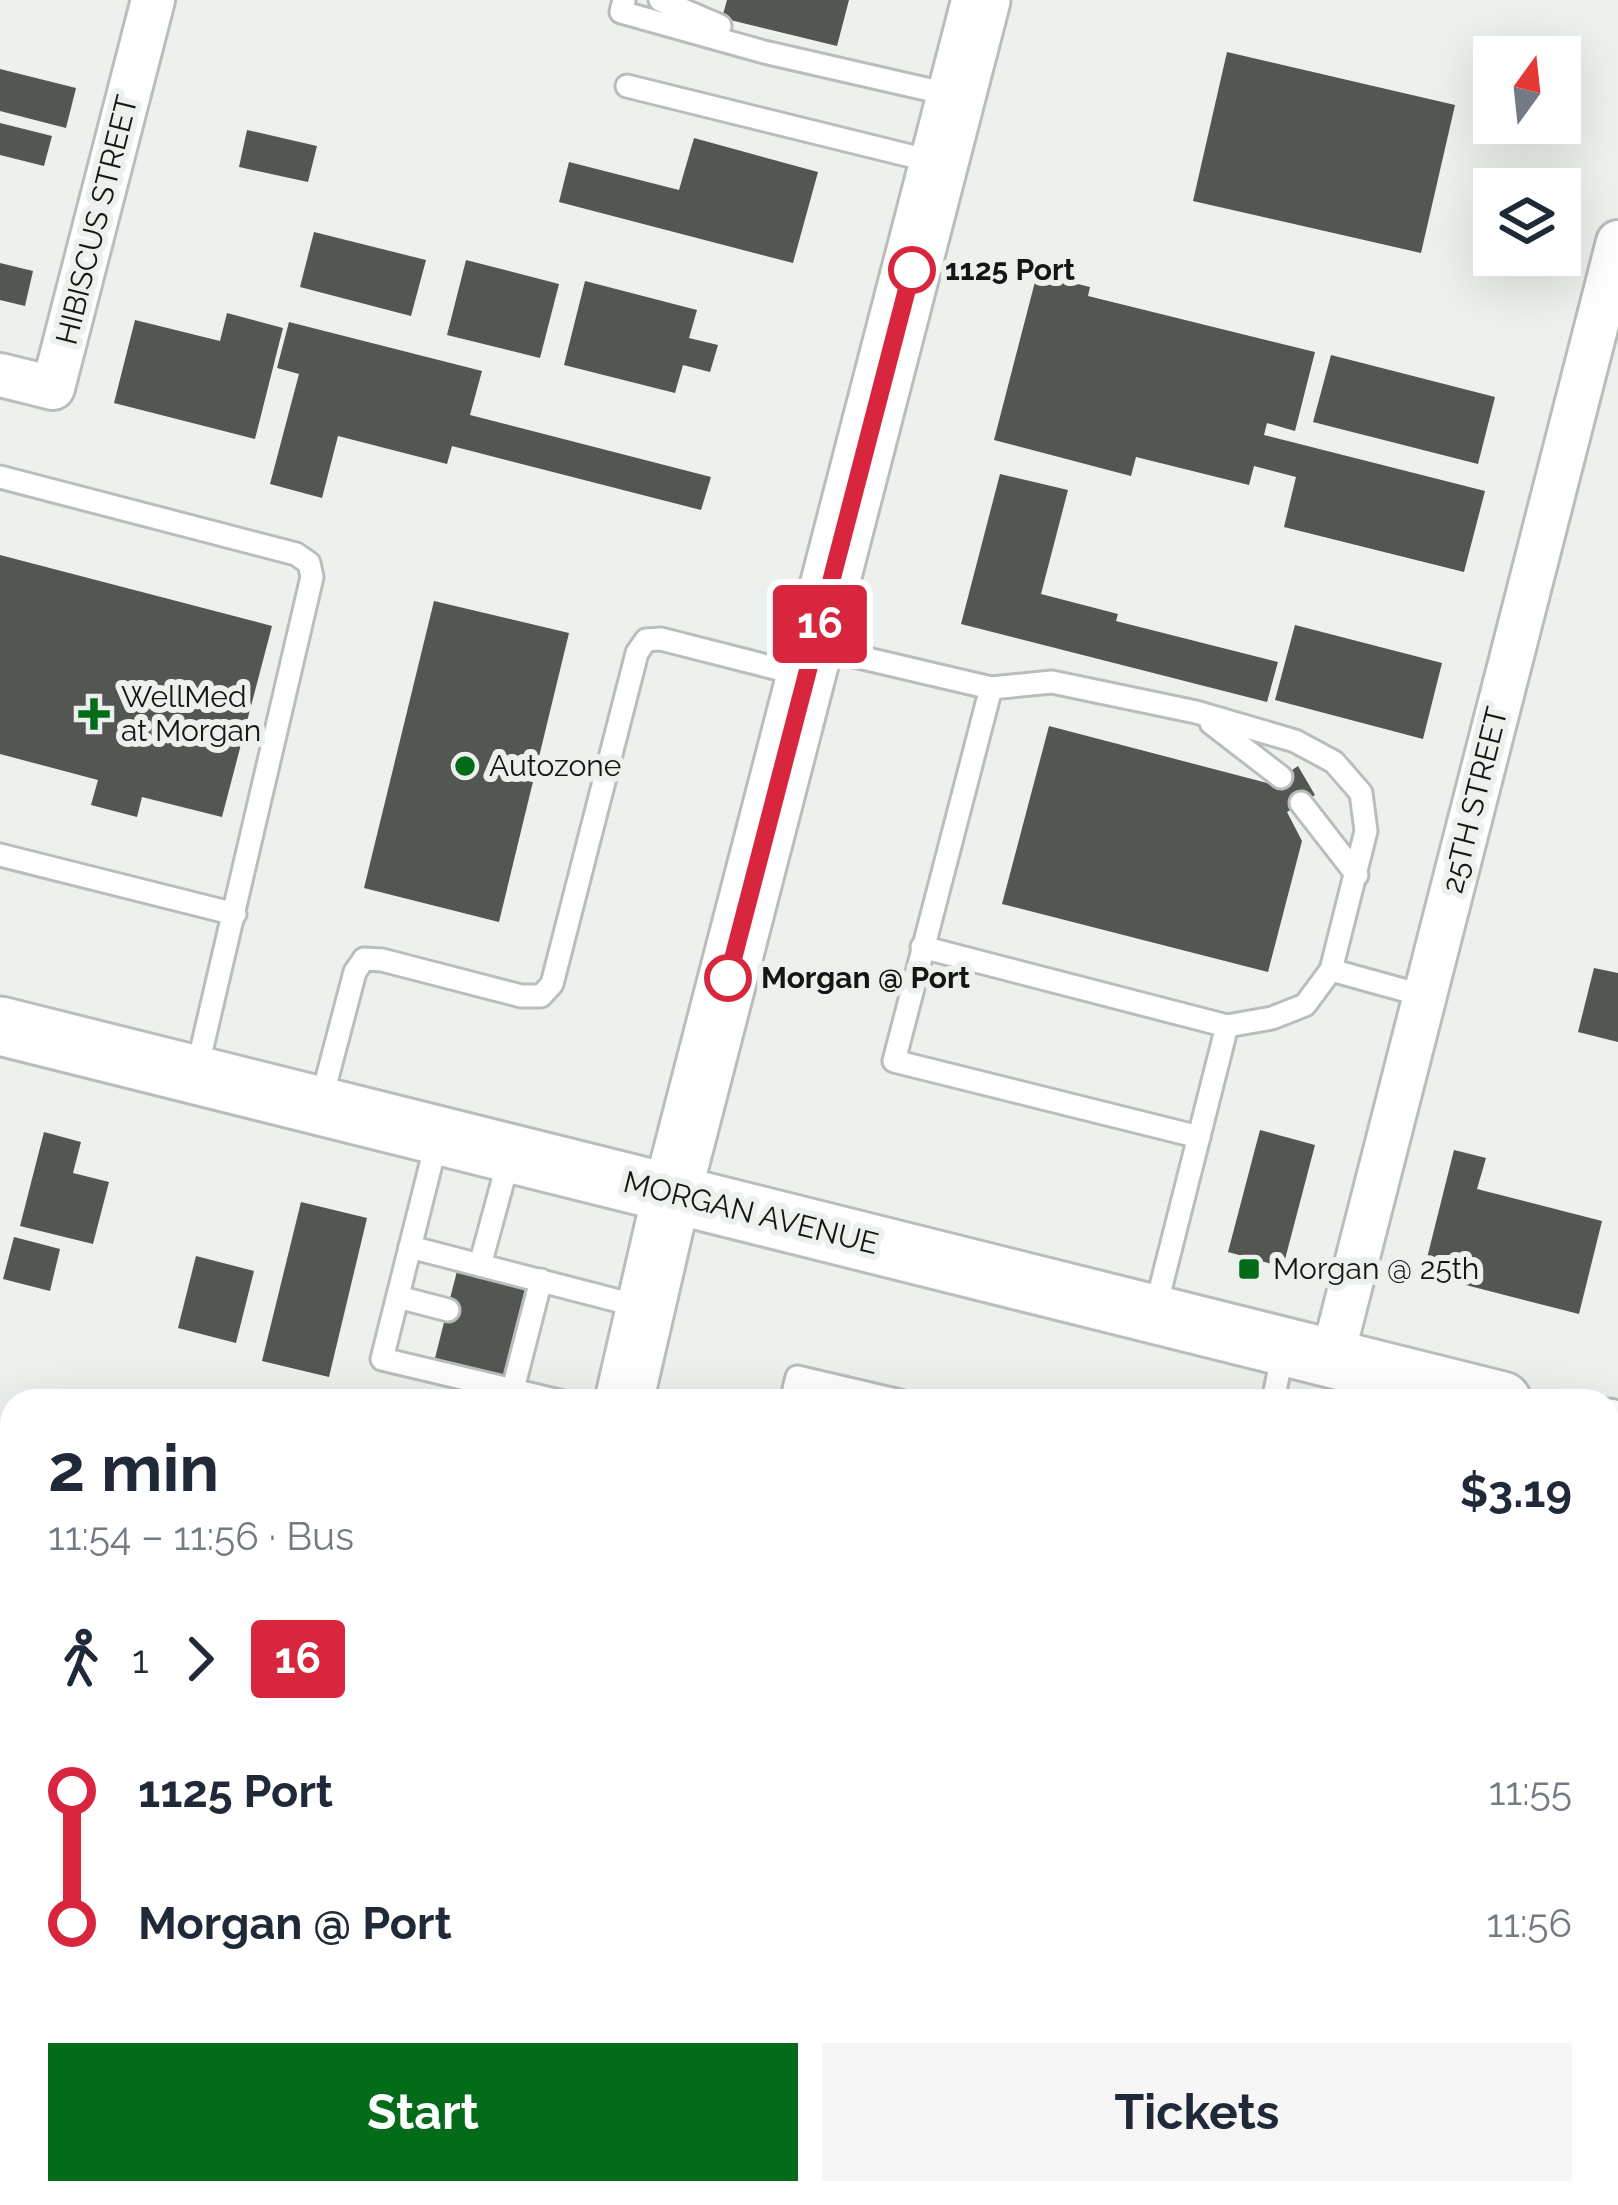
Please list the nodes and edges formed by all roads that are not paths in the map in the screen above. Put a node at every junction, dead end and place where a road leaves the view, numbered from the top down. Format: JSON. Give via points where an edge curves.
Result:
{"nodes":[{"id":1,"x":153,"y":0,"type":"edge"},
{"id":2,"x":624,"y":0,"type":"edge"},
{"id":3,"x":660,"y":0,"type":"edge"},
{"id":4,"x":981,"y":0,"type":"edge"},
{"id":5,"x":832,"y":68,"type":"junction"},
{"id":6,"x":627,"y":86,"type":"dead end"},
{"id":7,"x":956,"y":96,"type":"junction"},
{"id":8,"x":939,"y":163,"type":"junction"},
{"id":9,"x":1618,"y":242,"type":"edge"},
{"id":10,"x":0,"y":375,"type":"edge"},
{"id":11,"x":0,"y":477,"type":"edge"},
{"id":12,"x":810,"y":661,"type":"junction"},
{"id":13,"x":991,"y":688,"type":"junction"},
{"id":14,"x":1196,"y":712,"type":"junction"},
{"id":15,"x":1281,"y":777,"type":"dead end"},
{"id":16,"x":1300,"y":803,"type":"dead end"},
{"id":17,"x":0,"y":855,"type":"edge"},
{"id":18,"x":1357,"y":875,"type":"junction"},
{"id":19,"x":235,"y":914,"type":"junction"},
{"id":20,"x":922,"y":947,"type":"junction"},
{"id":21,"x":1331,"y":970,"type":"junction"},
{"id":22,"x":1425,"y":996,"type":"junction"},
{"id":23,"x":1227,"y":1025,"type":"junction"},
{"id":24,"x":2,"y":1036,"type":"edge"},
{"id":25,"x":196,"y":1074,"type":"junction"},
{"id":26,"x":320,"y":1106,"type":"junction"},
{"id":27,"x":438,"y":1136,"type":"junction"},
{"id":28,"x":1199,"y":1137,"type":"junction"},
{"id":29,"x":511,"y":1153,"type":"junction"},
{"id":30,"x":672,"y":1193,"type":"junction"},
{"id":31,"x":410,"y":1247,"type":"junction"},
{"id":32,"x":480,"y":1265,"type":"junction"},
{"id":33,"x":541,"y":1280,"type":"junction"},
{"id":34,"x":398,"y":1297,"type":"junction"},
{"id":35,"x":646,"y":1308,"type":"junction"},
{"id":36,"x":448,"y":1310,"type":"dead end"},
{"id":37,"x":1154,"y":1314,"type":"junction"},
{"id":38,"x":1308,"y":1352,"type":"junction"},
{"id":39,"x":513,"y":1389,"type":"joint"},
{"id":40,"x":627,"y":1389,"type":"edge"},
{"id":41,"x":794,"y":1389,"type":"edge"},
{"id":42,"x":848,"y":1389,"type":"edge"},
{"id":43,"x":1282,"y":1389,"type":"edge"},
{"id":44,"x":1446,"y":1389,"type":"edge"}],
"edges":[{"from":1,"to":10,"type":"street","name":"HIBISCUS STREET","via":[[53,388]]},
{"from":2,"to":5,"type":"lane","via":[[621,12]]},
{"from":3,"to":5,"type":"lane"},
{"from":4,"to":7,"type":"main road"},
{"from":5,"to":7,"type":"lane"},
{"from":6,"to":8,"type":"lane"},
{"from":7,"to":8,"type":"main road"},
{"from":8,"to":12,"type":"main road"},
{"from":9,"to":22,"type":"street","name":"25TH STREET"},
{"from":11,"to":19,"type":"lane","via":[[309,563]]},
{"from":12,"to":13,"type":"lane"},
{"from":12,"to":26,"type":"lane","via":[[646,640],[552,984],[541,996],[521,997],[364,959]]},
{"from":12,"to":30,"type":"main road"},
{"from":13,"to":14,"type":"lane","via":[[1052,682]]},
{"from":13,"to":20,"type":"lane"},
{"from":14,"to":15,"type":"lane"},
{"from":14,"to":18,"type":"lane","via":[[1295,741],[1334,762],[1360,794],[1366,831]]},
{"from":16,"to":18,"type":"lane"},
{"from":17,"to":19,"type":"lane"},
{"from":18,"to":21,"type":"lane"},
{"from":19,"to":25,"type":"lane"},
{"from":20,"to":23,"type":"lane"},
{"from":20,"to":28,"type":"lane","via":[[894,1061]]},
{"from":21,"to":22,"type":"lane"},
{"from":21,"to":23,"type":"lane","via":[[1305,1005]]},
{"from":22,"to":38,"type":"street","name":"25TH STREET"},
{"from":23,"to":28,"type":"lane"},
{"from":24,"to":25,"type":"main road","name":"MORGAN AVENUE"},
{"from":25,"to":26,"type":"main road","name":"MORGAN AVENUE"},
{"from":26,"to":27,"type":"main road","name":"MORGAN AVENUE"},
{"from":27,"to":29,"type":"main road","name":"MORGAN AVENUE"},
{"from":27,"to":31,"type":"lane"},
{"from":28,"to":37,"type":"lane"},
{"from":29,"to":30,"type":"main road","name":"MORGAN AVENUE"},
{"from":29,"to":32,"type":"lane"},
{"from":30,"to":35,"type":"main road"},
{"from":30,"to":37,"type":"main road","name":"MORGAN AVENUE"},
{"from":31,"to":32,"type":"lane"},
{"from":31,"to":34,"type":"lane"},
{"from":32,"to":33,"type":"lane"},
{"from":33,"to":35,"type":"lane"},
{"from":33,"to":39,"type":"lane","via":[[521,1328]]},
{"from":34,"to":36,"type":"lane"},
{"from":34,"to":39,"type":"lane","via":[[382,1358]]},
{"from":35,"to":40,"type":"main road"},
{"from":37,"to":38,"type":"main road","name":"MORGAN AVENUE"},
{"from":38,"to":43,"type":"lane"},
{"from":38,"to":44,"type":"main road","name":"MORGAN AVENUE"},
{"from":41,"to":42,"type":"lane","via":[[797,1377]]}]}
